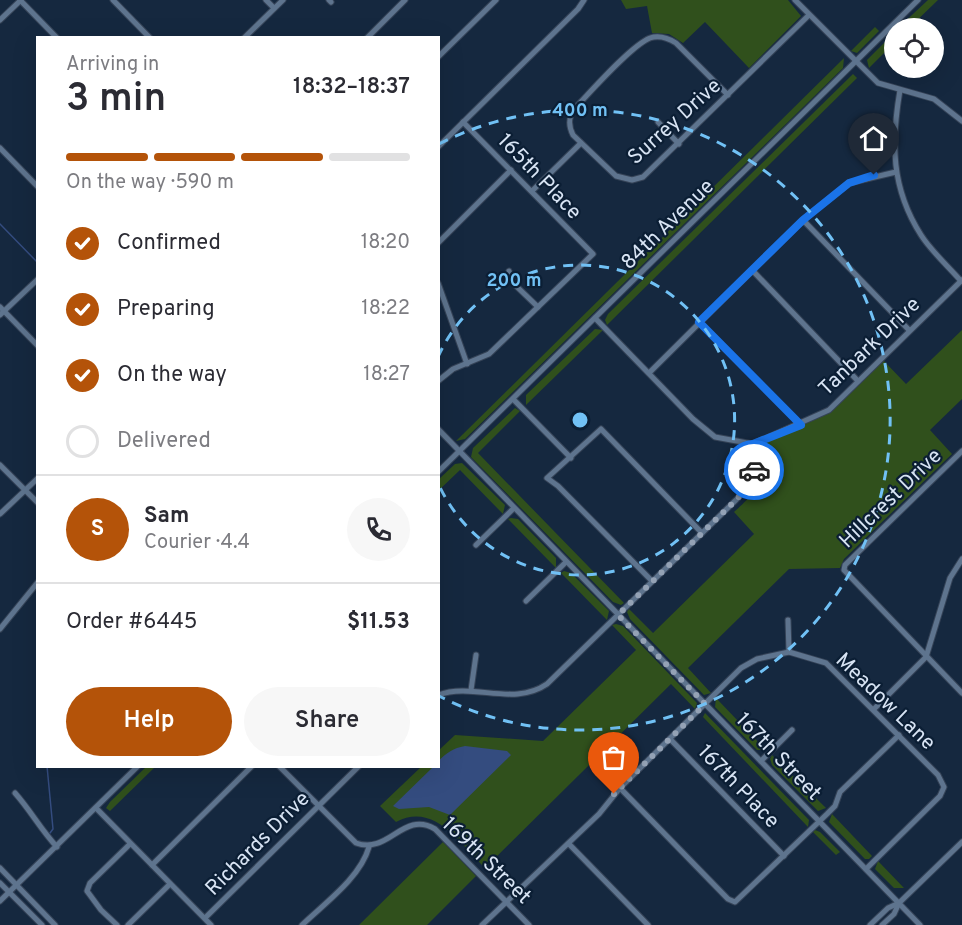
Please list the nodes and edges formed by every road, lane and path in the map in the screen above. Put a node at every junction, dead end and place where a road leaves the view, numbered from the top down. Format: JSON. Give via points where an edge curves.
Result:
{"nodes":[{"id":1,"x":21,"y":0,"type":"edge"},
{"id":2,"x":113,"y":0,"type":"edge"},
{"id":3,"x":266,"y":0,"type":"edge"},
{"id":4,"x":283,"y":0,"type":"edge"},
{"id":5,"x":405,"y":0,"type":"edge"},
{"id":6,"x":496,"y":0,"type":"edge"},
{"id":7,"x":584,"y":0,"type":"edge"},
{"id":8,"x":795,"y":0,"type":"edge"},
{"id":9,"x":918,"y":0,"type":"edge"},
{"id":10,"x":274,"y":8,"type":"junction"},
{"id":11,"x":809,"y":15,"type":"junction"},
{"id":12,"x":0,"y":20,"type":"edge"},
{"id":13,"x":55,"y":36,"type":"edge"},
{"id":14,"x":148,"y":36,"type":"edge"},
{"id":15,"x":246,"y":36,"type":"edge"},
{"id":16,"x":369,"y":36,"type":"edge"},
{"id":17,"x":440,"y":55,"type":"edge"},
{"id":18,"x":855,"y":63,"type":"junction"},
{"id":19,"x":900,"y":90,"type":"junction"},
{"id":20,"x":728,"y":95,"type":"junction"},
{"id":21,"x":463,"y":122,"type":"junction"},
{"id":22,"x":658,"y":122,"type":"dead end"},
{"id":23,"x":962,"y":122,"type":"edge"},
{"id":24,"x":581,"y":143,"type":"junction"},
{"id":25,"x":679,"y":144,"type":"junction"},
{"id":26,"x":440,"y":145,"type":"edge"},
{"id":27,"x":0,"y":148,"type":"edge"},
{"id":28,"x":511,"y":170,"type":"junction"},
{"id":29,"x":896,"y":172,"type":"junction"},
{"id":30,"x":36,"y":185,"type":"edge"},
{"id":31,"x":532,"y":191,"type":"junction"},
{"id":32,"x":803,"y":220,"type":"junction"},
{"id":33,"x":440,"y":241,"type":"edge"},
{"id":34,"x":509,"y":271,"type":"dead end"},
{"id":35,"x":753,"y":271,"type":"junction"},
{"id":36,"x":961,"y":280,"type":"edge"},
{"id":37,"x":36,"y":281,"type":"edge"},
{"id":38,"x":440,"y":289,"type":"edge"},
{"id":39,"x":538,"y":307,"type":"junction"},
{"id":40,"x":1,"y":311,"type":"edge"},
{"id":41,"x":595,"y":318,"type":"junction"},
{"id":42,"x":699,"y":322,"type":"junction"},
{"id":43,"x":909,"y":330,"type":"junction"},
{"id":44,"x":36,"y":344,"type":"edge"},
{"id":45,"x":467,"y":364,"type":"junction"},
{"id":46,"x":649,"y":373,"type":"junction"},
{"id":47,"x":440,"y":379,"type":"edge"},
{"id":48,"x":858,"y":381,"type":"junction"},
{"id":49,"x":513,"y":399,"type":"junction"},
{"id":50,"x":801,"y":425,"type":"junction"},
{"id":51,"x":440,"y":431,"type":"edge"},
{"id":52,"x":753,"y":444,"type":"junction"},
{"id":53,"x":459,"y":452,"type":"junction"},
{"id":54,"x":962,"y":452,"type":"edge"},
{"id":55,"x":571,"y":458,"type":"junction"},
{"id":56,"x":0,"y":465,"type":"edge"},
{"id":57,"x":440,"y":470,"type":"edge"},
{"id":58,"x":36,"y":480,"type":"edge"},
{"id":59,"x":25,"y":490,"type":"junction"},
{"id":60,"x":36,"y":501,"type":"edge"},
{"id":61,"x":514,"y":508,"type":"junction"},
{"id":62,"x":0,"y":514,"type":"edge"},
{"id":63,"x":702,"y":533,"type":"junction"},
{"id":64,"x":476,"y":545,"type":"dead end"},
{"id":65,"x":962,"y":559,"type":"edge"},
{"id":66,"x":566,"y":562,"type":"junction"},
{"id":67,"x":652,"y":581,"type":"junction"},
{"id":68,"x":36,"y":584,"type":"edge"},
{"id":69,"x":526,"y":601,"type":"dead end"},
{"id":70,"x":618,"y":615,"type":"junction"},
{"id":71,"x":788,"y":620,"type":"dead end"},
{"id":72,"x":0,"y":629,"type":"edge"},
{"id":73,"x":789,"y":652,"type":"junction"},
{"id":74,"x":476,"y":655,"type":"dead end"},
{"id":75,"x":926,"y":657,"type":"junction"},
{"id":76,"x":471,"y":690,"type":"junction"},
{"id":77,"x":962,"y":693,"type":"edge"},
{"id":78,"x":440,"y":694,"type":"edge"},
{"id":79,"x":705,"y":704,"type":"junction"},
{"id":80,"x":874,"y":709,"type":"junction"},
{"id":81,"x":792,"y":730,"type":"dead end"},
{"id":82,"x":899,"y":735,"type":"junction"},
{"id":83,"x":670,"y":739,"type":"junction"},
{"id":84,"x":761,"y":761,"type":"junction"},
{"id":85,"x":136,"y":768,"type":"edge"},
{"id":86,"x":250,"y":768,"type":"edge"},
{"id":87,"x":281,"y":768,"type":"edge"},
{"id":88,"x":357,"y":768,"type":"edge"},
{"id":89,"x":620,"y":788,"type":"junction"},
{"id":90,"x":15,"y":793,"type":"dead end"},
{"id":91,"x":318,"y":807,"type":"junction"},
{"id":92,"x":96,"y":808,"type":"junction"},
{"id":93,"x":820,"y":821,"type":"junction"},
{"id":94,"x":962,"y":842,"type":"edge"},
{"id":95,"x":130,"y":844,"type":"junction"},
{"id":96,"x":569,"y":844,"type":"junction"},
{"id":97,"x":57,"y":847,"type":"junction"},
{"id":98,"x":369,"y":847,"type":"junction"},
{"id":99,"x":784,"y":856,"type":"junction"},
{"id":100,"x":152,"y":865,"type":"junction"},
{"id":101,"x":0,"y":868,"type":"edge"},
{"id":102,"x":866,"y":869,"type":"junction"},
{"id":103,"x":0,"y":883,"type":"edge"},
{"id":104,"x":170,"y":884,"type":"junction"},
{"id":105,"x":16,"y":885,"type":"junction"},
{"id":106,"x":9,"y":892,"type":"junction"},
{"id":107,"x":0,"y":902,"type":"edge"},
{"id":108,"x":508,"y":903,"type":"junction"},
{"id":109,"x":899,"y":903,"type":"junction"},
{"id":110,"x":205,"y":918,"type":"junction"},
{"id":111,"x":42,"y":925,"type":"edge"},
{"id":112,"x":55,"y":925,"type":"edge"},
{"id":113,"x":117,"y":925,"type":"edge"},
{"id":114,"x":128,"y":925,"type":"edge"},
{"id":115,"x":211,"y":925,"type":"edge"},
{"id":116,"x":302,"y":925,"type":"edge"},
{"id":117,"x":482,"y":925,"type":"edge"},
{"id":118,"x":529,"y":925,"type":"edge"},
{"id":119,"x":648,"y":925,"type":"edge"},
{"id":120,"x":870,"y":925,"type":"edge"},
{"id":121,"x":882,"y":925,"type":"edge"},
{"id":122,"x":920,"y":925,"type":"edge"}],
"edges":[{"from":1,"to":12,"type":"street"},
{"from":1,"to":13,"type":"street"},
{"from":2,"to":14,"type":"street"},
{"from":3,"to":10,"type":"street"},
{"from":4,"to":10,"type":"street"},
{"from":5,"to":16,"type":"street"},
{"from":6,"to":17,"type":"street"},
{"from":7,"to":21,"type":"street"},
{"from":8,"to":11,"type":"street"},
{"from":9,"to":18,"type":"street","name":"84th Avenue"},
{"from":10,"to":15,"type":"street"},
{"from":11,"to":18,"type":"street"},
{"from":11,"to":20,"type":"street","name":"Surrey Drive"},
{"from":18,"to":19,"type":"street","via":[[878,83]]},
{"from":18,"to":41,"type":"street","name":"84th Avenue"},
{"from":19,"to":23,"type":"street","via":[[934,99]]},
{"from":19,"to":29,"type":"street","via":[[894,127]]},
{"from":20,"to":24,"type":"street","name":"Surrey Drive","via":[[681,46],[655,37],[642,42],[572,112],[570,127]]},
{"from":20,"to":25,"type":"street","name":"Surrey Drive"},
{"from":21,"to":26,"type":"street"},
{"from":21,"to":28,"type":"street","name":"165th Place"},
{"from":22,"to":25,"type":"street"},
{"from":24,"to":25,"type":"street","name":"Surrey Drive","via":[[610,173],[632,180],[647,174]]},
{"from":24,"to":31,"type":"street"},
{"from":27,"to":30,"type":"street"},
{"from":28,"to":31,"type":"street","name":"165th Place"},
{"from":28,"to":33,"type":"street"},
{"from":29,"to":32,"type":"street","via":[[849,183]]},
{"from":29,"to":36,"type":"street","via":[[906,206],[921,236]]},
{"from":31,"to":39,"type":"street","name":"165th Place","via":[[593,254]]},
{"from":32,"to":35,"type":"street"},
{"from":32,"to":43,"type":"street"},
{"from":34,"to":39,"type":"street","via":[[513,283]]},
{"from":35,"to":42,"type":"street"},
{"from":35,"to":48,"type":"street"},
{"from":36,"to":43,"type":"street","name":"Tanbark Drive"},
{"from":37,"to":40,"type":"street"},
{"from":38,"to":45,"type":"street"},
{"from":39,"to":45,"type":"street","via":[[489,354]]},
{"from":40,"to":44,"type":"street"},
{"from":41,"to":46,"type":"street"},
{"from":41,"to":49,"type":"street","name":"84th Avenue"},
{"from":42,"to":46,"type":"street"},
{"from":42,"to":50,"type":"street"},
{"from":43,"to":48,"type":"street","name":"Tanbark Drive"},
{"from":45,"to":47,"type":"street"},
{"from":46,"to":52,"type":"street","via":[[715,437]]},
{"from":48,"to":50,"type":"street","name":"Tanbark Drive","via":[[829,410]]},
{"from":49,"to":53,"type":"street","name":"84th Avenue"},
{"from":49,"to":55,"type":"street"},
{"from":50,"to":52,"type":"street","name":"Tanbark Drive"},
{"from":51,"to":53,"type":"street","name":"167th Street"},
{"from":52,"to":63,"type":"street","via":[[755,463],[750,482]]},
{"from":53,"to":57,"type":"street","name":"84th Avenue"},
{"from":53,"to":61,"type":"street","name":"167th Street"},
{"from":54,"to":75,"type":"street","name":"Hillcrest Drive","via":[[844,570]]},
{"from":55,"to":63,"type":"street","via":[[601,429]]},
{"from":55,"to":67,"type":"street","via":[[547,478]]},
{"from":56,"to":59,"type":"street"},
{"from":58,"to":59,"type":"street"},
{"from":59,"to":60,"type":"street"},
{"from":59,"to":62,"type":"street"},
{"from":61,"to":64,"type":"street"},
{"from":61,"to":66,"type":"street","name":"167th Street"},
{"from":63,"to":67,"type":"street"},
{"from":65,"to":75,"type":"street","via":[[950,578]]},
{"from":66,"to":69,"type":"street"},
{"from":66,"to":70,"type":"street","name":"167th Street"},
{"from":67,"to":70,"type":"street"},
{"from":68,"to":72,"type":"street"},
{"from":70,"to":76,"type":"street","via":[[536,691],[516,695]]},
{"from":70,"to":79,"type":"street","name":"167th Street"},
{"from":71,"to":73,"type":"street"},
{"from":73,"to":79,"type":"street","via":[[741,668]]},
{"from":73,"to":80,"type":"street","name":"Meadow Lane","via":[[826,663]]},
{"from":74,"to":76,"type":"street"},
{"from":75,"to":77,"type":"street"},
{"from":75,"to":80,"type":"street"},
{"from":76,"to":78,"type":"street"},
{"from":79,"to":83,"type":"street"},
{"from":79,"to":84,"type":"street","name":"167th Street"},
{"from":80,"to":82,"type":"street","name":"Meadow Lane"},
{"from":81,"to":84,"type":"street"},
{"from":82,"to":93,"type":"street","via":[[840,792],[835,806]]},
{"from":82,"to":102,"type":"street","name":"Meadow Lane","via":[[938,775],[944,787],[940,796]]},
{"from":83,"to":89,"type":"street"},
{"from":83,"to":99,"type":"street","name":"167th Place"},
{"from":84,"to":93,"type":"street","name":"167th Street"},
{"from":85,"to":92,"type":"street"},
{"from":86,"to":100,"type":"street"},
{"from":87,"to":91,"type":"street"},
{"from":88,"to":91,"type":"street","name":"Richards Drive"},
{"from":89,"to":96,"type":"street"},
{"from":89,"to":99,"type":"street","via":[[733,902]]},
{"from":90,"to":97,"type":"street"},
{"from":91,"to":98,"type":"street","via":[[348,838]]},
{"from":91,"to":110,"type":"street","name":"Richards Drive"},
{"from":92,"to":95,"type":"street"},
{"from":92,"to":97,"type":"street"},
{"from":93,"to":99,"type":"street"},
{"from":93,"to":102,"type":"street","name":"167th Street"},
{"from":94,"to":109,"type":"street"},
{"from":95,"to":100,"type":"street"},
{"from":95,"to":113,"type":"street","via":[[87,887],[89,897]]},
{"from":96,"to":108,"type":"street"},
{"from":96,"to":119,"type":"street"},
{"from":97,"to":105,"type":"street"},
{"from":98,"to":108,"type":"street","name":"169th Street","via":[[386,842],[408,825],[431,827]]},
{"from":98,"to":116,"type":"street","via":[[363,864]]},
{"from":100,"to":104,"type":"street"},
{"from":101,"to":105,"type":"street"},
{"from":102,"to":109,"type":"street","name":"167th Street"},
{"from":103,"to":106,"type":"street"},
{"from":104,"to":110,"type":"street"},
{"from":104,"to":114,"type":"street"},
{"from":105,"to":106,"type":"street"},
{"from":105,"to":112,"type":"street"},
{"from":106,"to":107,"type":"street"},
{"from":106,"to":111,"type":"street"},
{"from":108,"to":117,"type":"street"},
{"from":108,"to":118,"type":"street","name":"169th Street"},
{"from":109,"to":120,"type":"street"},
{"from":109,"to":121,"type":"street"},
{"from":109,"to":122,"type":"street","name":"167th Street"},
{"from":110,"to":115,"type":"street"}]}
